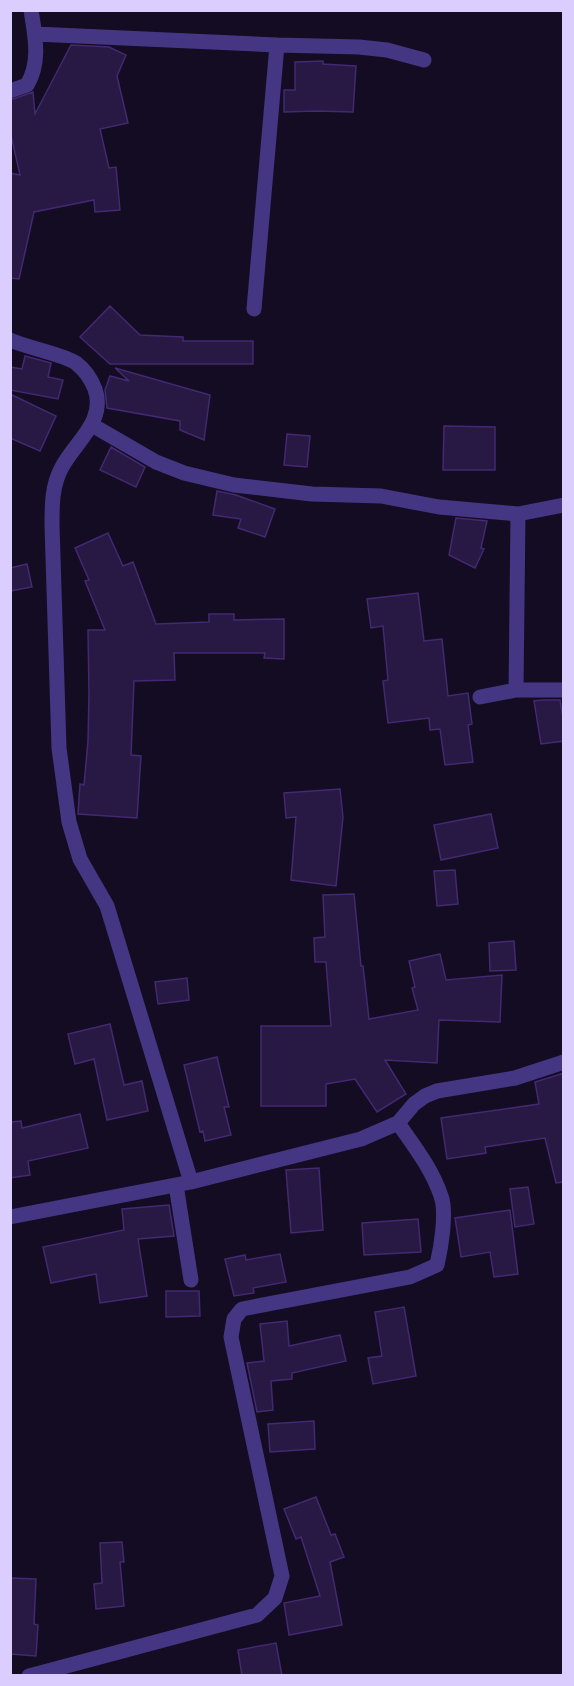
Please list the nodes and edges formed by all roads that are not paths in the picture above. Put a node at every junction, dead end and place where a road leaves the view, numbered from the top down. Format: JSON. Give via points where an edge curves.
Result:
{"nodes":[{"id":1,"x":31,"y":10,"type":"edge"},
{"id":2,"x":34,"y":34,"type":"junction"},
{"id":3,"x":277,"y":45,"type":"junction"},
{"id":4,"x":424,"y":60,"type":"dead end"},
{"id":5,"x":10,"y":91,"type":"edge"},
{"id":6,"x":254,"y":309,"type":"dead end"},
{"id":7,"x":10,"y":340,"type":"edge"},
{"id":8,"x":92,"y":425,"type":"junction"},
{"id":9,"x":564,"y":505,"type":"edge"},
{"id":10,"x":518,"y":514,"type":"junction"},
{"id":11,"x":516,"y":690,"type":"junction"},
{"id":12,"x":564,"y":690,"type":"edge"},
{"id":13,"x":480,"y":697,"type":"dead end"},
{"id":14,"x":564,"y":1062,"type":"edge"},
{"id":15,"x":398,"y":1123,"type":"junction"},
{"id":16,"x":184,"y":1183,"type":"junction"},
{"id":17,"x":10,"y":1217,"type":"edge"},
{"id":18,"x":191,"y":1280,"type":"dead end"},
{"id":19,"x":29,"y":1676,"type":"edge"}],
"edges":[{"from":1,"to":2,"type":"street"},
{"from":2,"to":3,"type":"street"},
{"from":2,"to":5,"type":"street","via":[[36,64],[30,80],[23,88]]},
{"from":3,"to":4,"type":"street","via":[[374,48]]},
{"from":3,"to":6,"type":"street"},
{"from":7,"to":8,"type":"street","via":[[75,362],[86,373],[97,397]]},
{"from":8,"to":10,"type":"street","via":[[156,462],[234,486],[381,496],[440,507]]},
{"from":8,"to":16,"type":"street","via":[[62,468],[52,493],[59,748],[69,822],[80,859],[107,906]]},
{"from":9,"to":10,"type":"street"},
{"from":10,"to":11,"type":"street"},
{"from":11,"to":12,"type":"street"},
{"from":11,"to":13,"type":"street"},
{"from":14,"to":15,"type":"street","via":[[515,1078],[437,1091],[414,1104]]},
{"from":15,"to":16,"type":"street","via":[[361,1139]]},
{"from":15,"to":19,"type":"street","via":[[442,1198],[443,1244],[437,1265],[410,1276],[242,1309],[234,1319],[231,1337],[282,1576],[275,1598],[257,1616]]},
{"from":16,"to":17,"type":"street"},
{"from":16,"to":18,"type":"street"}]}
